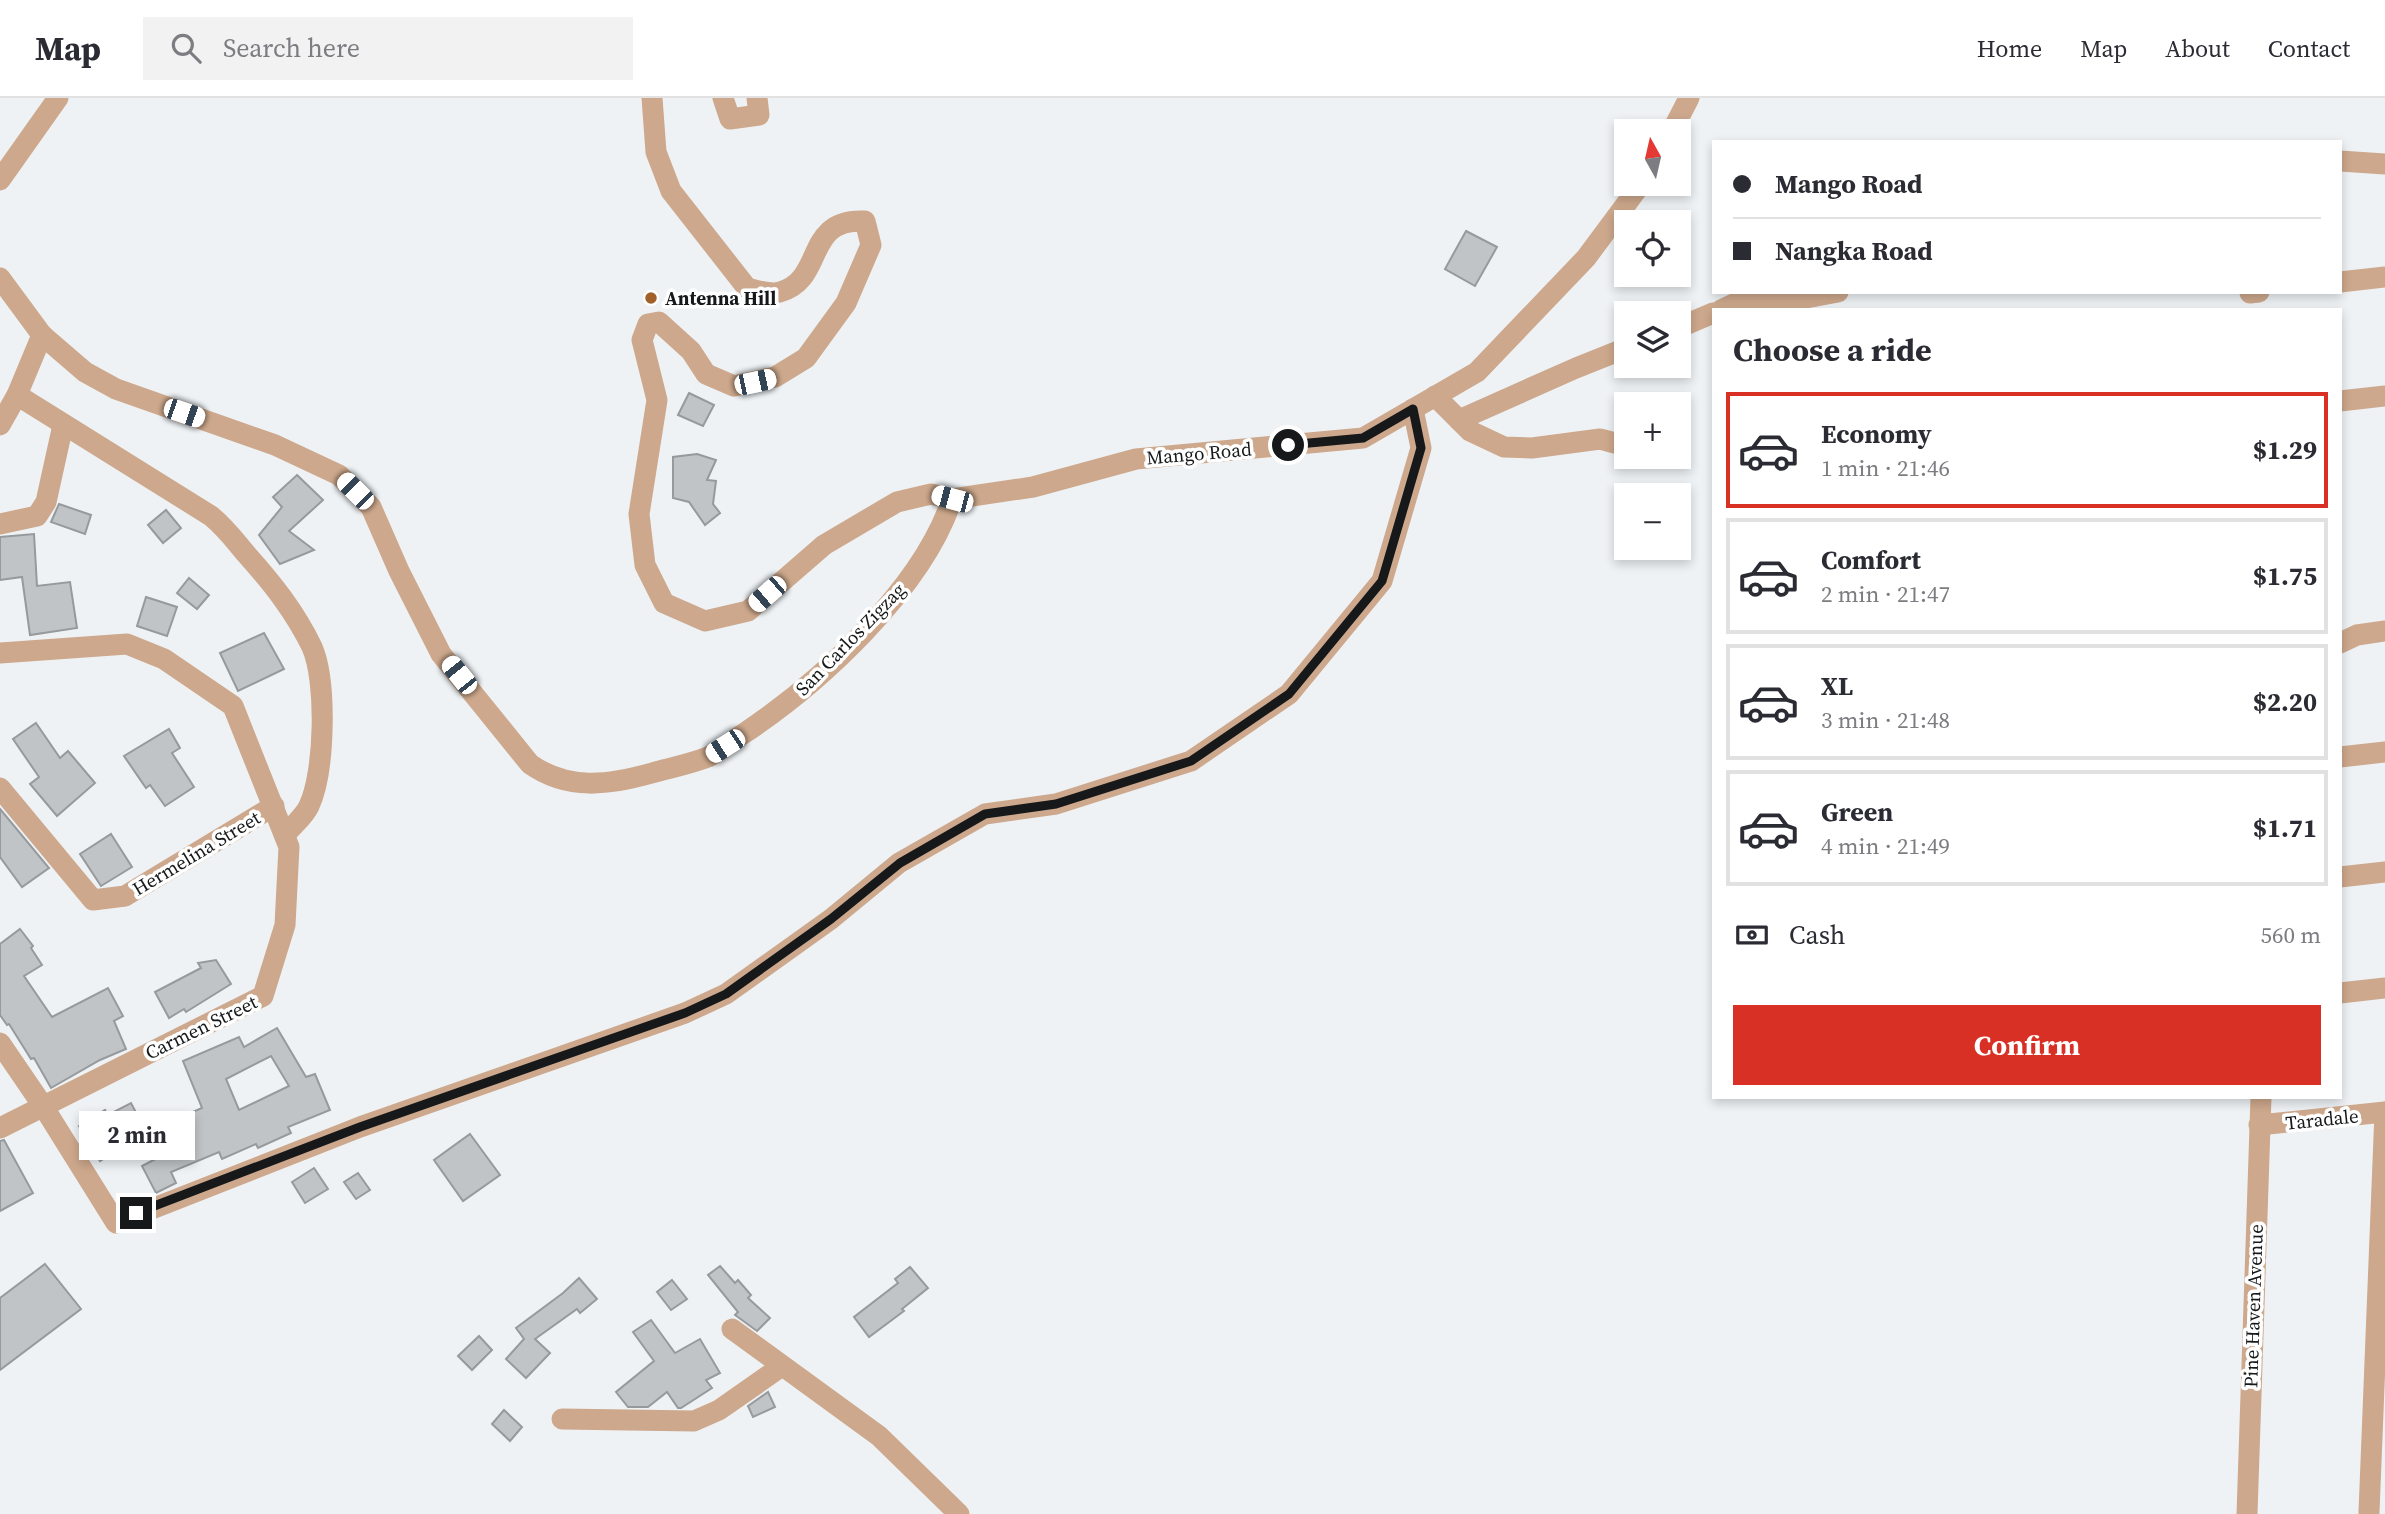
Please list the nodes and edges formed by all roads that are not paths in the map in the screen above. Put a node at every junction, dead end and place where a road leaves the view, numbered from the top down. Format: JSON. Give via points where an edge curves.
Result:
{"nodes":[{"id":1,"x":58,"y":98,"type":"edge"},
{"id":2,"x":652,"y":98,"type":"edge"},
{"id":3,"x":723,"y":98,"type":"edge"},
{"id":4,"x":757,"y":98,"type":"edge"},
{"id":5,"x":1689,"y":98,"type":"edge"},
{"id":6,"x":1678,"y":119,"type":"edge"},
{"id":7,"x":2342,"y":161,"type":"edge"},
{"id":8,"x":2385,"y":164,"type":"edge"},
{"id":9,"x":0,"y":180,"type":"edge"},
{"id":10,"x":1632,"y":196,"type":"edge"},
{"id":11,"x":2385,"y":276,"type":"edge"},
{"id":12,"x":0,"y":278,"type":"edge"},
{"id":13,"x":2342,"y":282,"type":"edge"},
{"id":14,"x":1828,"y":294,"type":"edge"},
{"id":15,"x":1725,"y":308,"type":"edge"},
{"id":16,"x":1712,"y":313,"type":"edge"},
{"id":17,"x":1691,"y":322,"type":"edge"},
{"id":18,"x":42,"y":335,"type":"junction"},
{"id":19,"x":1614,"y":353,"type":"edge"},
{"id":20,"x":17,"y":395,"type":"junction"},
{"id":21,"x":1436,"y":396,"type":"junction"},
{"id":22,"x":2385,"y":396,"type":"edge"},
{"id":23,"x":2342,"y":401,"type":"edge"},
{"id":24,"x":1413,"y":409,"type":"junction"},
{"id":25,"x":1459,"y":420,"type":"junction"},
{"id":26,"x":0,"y":425,"type":"edge"},
{"id":27,"x":63,"y":425,"type":"junction"},
{"id":28,"x":1614,"y":443,"type":"edge"},
{"id":29,"x":952,"y":499,"type":"junction"},
{"id":30,"x":0,"y":524,"type":"edge"},
{"id":31,"x":2385,"y":631,"type":"edge"},
{"id":32,"x":2342,"y":642,"type":"edge"},
{"id":33,"x":0,"y":653,"type":"edge"},
{"id":34,"x":2385,"y":752,"type":"edge"},
{"id":35,"x":2342,"y":757,"type":"edge"},
{"id":36,"x":0,"y":788,"type":"edge"},
{"id":37,"x":274,"y":806,"type":"junction"},
{"id":38,"x":285,"y":835,"type":"junction"},
{"id":39,"x":2385,"y":872,"type":"edge"},
{"id":40,"x":2342,"y":877,"type":"edge"},
{"id":41,"x":2385,"y":988,"type":"edge"},
{"id":42,"x":2342,"y":993,"type":"edge"},
{"id":43,"x":0,"y":1043,"type":"edge"},
{"id":44,"x":2260,"y":1099,"type":"edge"},
{"id":45,"x":43,"y":1106,"type":"junction"},
{"id":46,"x":2385,"y":1112,"type":"edge"},
{"id":47,"x":2259,"y":1125,"type":"junction"},
{"id":48,"x":0,"y":1128,"type":"edge"},
{"id":49,"x":732,"y":1329,"type":"dead end"},
{"id":50,"x":782,"y":1366,"type":"junction"},
{"id":51,"x":562,"y":1419,"type":"dead end"},
{"id":52,"x":2371,"y":1512,"type":"edge"},
{"id":53,"x":959,"y":1514,"type":"edge"},
{"id":54,"x":2247,"y":1514,"type":"edge"}],
"edges":[{"from":1,"to":9,"type":"street"},
{"from":2,"to":29,"type":"street","via":[[656,152],[671,191],[747,288],[778,293],[799,282],[830,227],[848,220],[865,220],[871,245],[846,303],[806,358],[775,377],[734,386],[706,374],[691,351],[659,321],[648,324],[642,340],[657,400],[639,514],[645,565],[664,603],[705,621],[748,611],[824,545],[897,502],[931,494]]},
{"from":3,"to":4,"type":"street","via":[[730,118],[759,115]]},
{"from":5,"to":6,"type":"street"},
{"from":7,"to":8,"type":"street"},
{"from":10,"to":21,"type":"street","name":"Mango Road","via":[[1586,258],[1477,372]]},
{"from":11,"to":13,"type":"street"},
{"from":12,"to":18,"type":"street","name":"San Carlos Zigzag"},
{"from":14,"to":15,"type":"street","via":[[1742,300]]},
{"from":16,"to":17,"type":"street"},
{"from":18,"to":20,"type":"street"},
{"from":18,"to":29,"type":"street","name":"San Carlos Zigzag","via":[[85,372],[116,389],[275,444],[339,475],[371,507],[442,654],[530,764],[545,774],[576,782],[616,783],[709,757],[759,724],[815,681],[899,594],[944,522]]},
{"from":19,"to":25,"type":"street"},
{"from":20,"to":26,"type":"street"},
{"from":20,"to":27,"type":"street"},
{"from":21,"to":24,"type":"street","name":"Mango Road"},
{"from":21,"to":25,"type":"street"},
{"from":22,"to":23,"type":"street"},
{"from":24,"to":29,"type":"street","name":"Mango Road","via":[[1363,438],[1136,459],[1033,487]]},
{"from":24,"to":45,"type":"street","via":[[1421,448],[1382,581],[1289,694],[1191,761],[1056,804],[985,814],[900,863],[726,994],[685,1013],[360,1127],[116,1223]]},
{"from":25,"to":28,"type":"street","via":[[1470,432],[1504,447],[1600,439]]},
{"from":27,"to":30,"type":"street","via":[[46,502],[37,516]]},
{"from":27,"to":38,"type":"street","via":[[225,527],[284,597],[313,650],[322,732],[317,776],[308,807]]},
{"from":31,"to":32,"type":"street"},
{"from":33,"to":37,"type":"street","name":"Carmen Street","via":[[127,644],[164,659],[233,706]]},
{"from":34,"to":35,"type":"street"},
{"from":36,"to":37,"type":"street","name":"Hermelina Street","via":[[93,900],[125,896]]},
{"from":37,"to":38,"type":"street","name":"Carmen Street"},
{"from":38,"to":45,"type":"street","name":"Carmen Street","via":[[289,848],[285,925],[263,996]]},
{"from":39,"to":40,"type":"street"},
{"from":41,"to":42,"type":"street"},
{"from":43,"to":45,"type":"street"},
{"from":44,"to":47,"type":"street","name":"Pine Haven Avenue"},
{"from":45,"to":48,"type":"street","name":"Carmen Street"},
{"from":46,"to":47,"type":"street","name":"Taradale"},
{"from":46,"to":52,"type":"street"},
{"from":47,"to":54,"type":"street","name":"Pine Haven Avenue"},
{"from":49,"to":50,"type":"street"},
{"from":50,"to":51,"type":"street","via":[[719,1410],[694,1421]]},
{"from":50,"to":53,"type":"street","via":[[879,1436]]}]}
